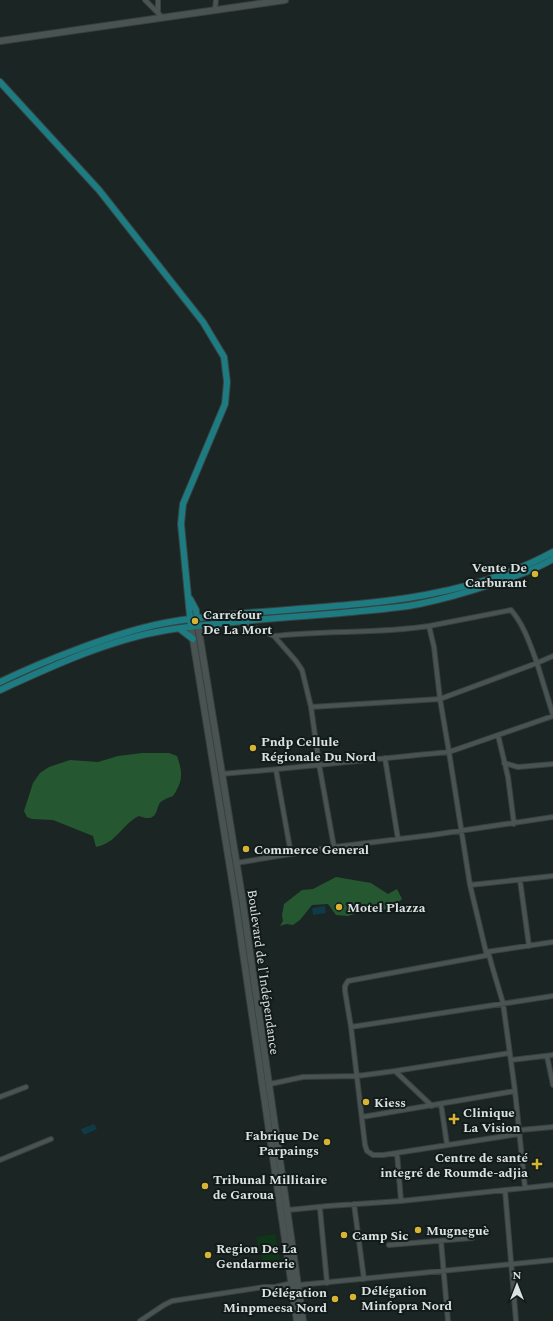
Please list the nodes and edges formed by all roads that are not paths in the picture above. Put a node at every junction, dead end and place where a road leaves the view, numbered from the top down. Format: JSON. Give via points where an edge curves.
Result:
{"nodes":[{"id":1,"x":145,"y":0,"type":"edge"},
{"id":2,"x":158,"y":0,"type":"edge"},
{"id":3,"x":216,"y":0,"type":"edge"},
{"id":4,"x":286,"y":0,"type":"edge"},
{"id":5,"x":215,"y":9,"type":"junction"},
{"id":6,"x":158,"y":11,"type":"junction"},
{"id":7,"x":162,"y":17,"type":"junction"},
{"id":8,"x":0,"y":41,"type":"edge"},
{"id":9,"x":0,"y":82,"type":"edge"},
{"id":10,"x":553,"y":552,"type":"edge"},
{"id":11,"x":553,"y":559,"type":"edge"},
{"id":12,"x":189,"y":597,"type":"junction"},
{"id":13,"x":197,"y":618,"type":"junction"},
{"id":14,"x":190,"y":619,"type":"junction"},
{"id":15,"x":241,"y":622,"type":"junction"},
{"id":16,"x":429,"y":626,"type":"junction"},
{"id":17,"x":195,"y":627,"type":"junction"},
{"id":18,"x":180,"y":629,"type":"junction"},
{"id":19,"x":274,"y":636,"type":"junction"},
{"id":20,"x":193,"y":639,"type":"junction"},
{"id":21,"x":553,"y":656,"type":"edge"},
{"id":22,"x":537,"y":663,"type":"junction"},
{"id":23,"x":0,"y":682,"type":"edge"},
{"id":24,"x":0,"y":690,"type":"edge"},
{"id":25,"x":440,"y":699,"type":"junction"},
{"id":26,"x":311,"y":707,"type":"junction"},
{"id":27,"x":553,"y":715,"type":"edge"},
{"id":28,"x":498,"y":735,"type":"junction"},
{"id":29,"x":449,"y":752,"type":"junction"},
{"id":30,"x":385,"y":758,"type":"junction"},
{"id":31,"x":504,"y":763,"type":"junction"},
{"id":32,"x":319,"y":764,"type":"junction"},
{"id":33,"x":553,"y":764,"type":"edge"},
{"id":34,"x":276,"y":770,"type":"junction"},
{"id":35,"x":222,"y":774,"type":"junction"},
{"id":36,"x":553,"y":817,"type":"edge"},
{"id":37,"x":514,"y":824,"type":"junction"},
{"id":38,"x":462,"y":830,"type":"junction"},
{"id":39,"x":398,"y":839,"type":"junction"},
{"id":40,"x":334,"y":847,"type":"junction"},
{"id":41,"x":291,"y":854,"type":"junction"},
{"id":42,"x":236,"y":863,"type":"junction"},
{"id":43,"x":553,"y":876,"type":"edge"},
{"id":44,"x":520,"y":880,"type":"junction"},
{"id":45,"x":470,"y":885,"type":"junction"},
{"id":46,"x":553,"y":942,"type":"edge"},
{"id":47,"x":529,"y":946,"type":"junction"},
{"id":48,"x":487,"y":954,"type":"junction"},
{"id":49,"x":553,"y":996,"type":"edge"},
{"id":50,"x":503,"y":1003,"type":"junction"},
{"id":51,"x":351,"y":1027,"type":"junction"},
{"id":52,"x":510,"y":1053,"type":"junction"},
{"id":53,"x":553,"y":1055,"type":"edge"},
{"id":54,"x":547,"y":1056,"type":"junction"},
{"id":55,"x":511,"y":1060,"type":"junction"},
{"id":56,"x":395,"y":1071,"type":"junction"},
{"id":57,"x":357,"y":1076,"type":"junction"},
{"id":58,"x":270,"y":1084,"type":"junction"},
{"id":59,"x":553,"y":1086,"type":"edge"},
{"id":60,"x":26,"y":1087,"type":"dead end"},
{"id":61,"x":515,"y":1091,"type":"junction"},
{"id":62,"x":0,"y":1097,"type":"edge"},
{"id":63,"x":442,"y":1104,"type":"junction"},
{"id":64,"x":432,"y":1106,"type":"junction"},
{"id":65,"x":362,"y":1117,"type":"junction"},
{"id":66,"x":553,"y":1127,"type":"edge"},
{"id":67,"x":519,"y":1132,"type":"junction"},
{"id":68,"x":51,"y":1139,"type":"dead end"},
{"id":69,"x":447,"y":1145,"type":"junction"},
{"id":70,"x":397,"y":1153,"type":"junction"},
{"id":71,"x":0,"y":1160,"type":"edge"},
{"id":72,"x":553,"y":1185,"type":"edge"},
{"id":73,"x":525,"y":1188,"type":"junction"},
{"id":74,"x":505,"y":1190,"type":"junction"},
{"id":75,"x":402,"y":1201,"type":"junction"},
{"id":76,"x":354,"y":1204,"type":"junction"},
{"id":77,"x":320,"y":1209,"type":"dead end"},
{"id":78,"x":288,"y":1210,"type":"junction"},
{"id":79,"x":472,"y":1238,"type":"dead end"},
{"id":80,"x":441,"y":1241,"type":"junction"},
{"id":81,"x":390,"y":1245,"type":"dead end"},
{"id":82,"x":553,"y":1260,"type":"edge"},
{"id":83,"x":511,"y":1264,"type":"junction"},
{"id":84,"x":444,"y":1271,"type":"junction"},
{"id":85,"x":364,"y":1279,"type":"junction"},
{"id":86,"x":292,"y":1283,"type":"junction"},
{"id":87,"x":327,"y":1283,"type":"junction"},
{"id":88,"x":299,"y":1285,"type":"junction"},
{"id":89,"x":140,"y":1321,"type":"edge"},
{"id":90,"x":297,"y":1321,"type":"edge"},
{"id":91,"x":303,"y":1321,"type":"edge"},
{"id":92,"x":448,"y":1321,"type":"edge"},
{"id":93,"x":516,"y":1321,"type":"edge"}],
"edges":[{"from":1,"to":6,"type":"street"},
{"from":2,"to":6,"type":"street"},
{"from":3,"to":5,"type":"street"},
{"from":4,"to":5,"type":"main road"},
{"from":5,"to":7,"type":"main road"},
{"from":6,"to":7,"type":"street"},
{"from":7,"to":8,"type":"main road"},
{"from":9,"to":12,"type":"main road","via":[[99,190],[203,322],[224,357],[227,382],[225,404],[183,504],[181,524]]},
{"from":10,"to":13,"type":"main road","via":[[496,576],[459,588],[417,597]]},
{"from":11,"to":15,"type":"main road","via":[[506,579],[418,604]]},
{"from":12,"to":13,"type":"main road"},
{"from":12,"to":14,"type":"main road"},
{"from":13,"to":14,"type":"main road"},
{"from":13,"to":17,"type":"main road"},
{"from":14,"to":17,"type":"main road"},
{"from":14,"to":23,"type":"main road","via":[[112,636]]},
{"from":15,"to":17,"type":"main road"},
{"from":15,"to":19,"type":"street"},
{"from":16,"to":19,"type":"street","via":[[405,630]]},
{"from":16,"to":22,"type":"street","via":[[510,610],[524,630]]},
{"from":16,"to":25,"type":"street"},
{"from":17,"to":18,"type":"main road"},
{"from":17,"to":20,"type":"main road","name":"Boulevard de l'Indépendance"},
{"from":17,"to":35,"type":"main road","name":"Boulevard de l'Indépendance"},
{"from":18,"to":20,"type":"main road"},
{"from":18,"to":24,"type":"main road","via":[[133,638],[95,650]]},
{"from":19,"to":26,"type":"street","via":[[302,670]]},
{"from":20,"to":86,"type":"main road","name":"Boulevard de l'Indépendance","via":[[235,898]]},
{"from":21,"to":22,"type":"street"},
{"from":22,"to":25,"type":"street"},
{"from":22,"to":27,"type":"street"},
{"from":25,"to":26,"type":"street"},
{"from":25,"to":29,"type":"street"},
{"from":26,"to":32,"type":"street"},
{"from":27,"to":28,"type":"street"},
{"from":28,"to":29,"type":"street"},
{"from":28,"to":31,"type":"street"},
{"from":29,"to":30,"type":"street"},
{"from":29,"to":38,"type":"street"},
{"from":30,"to":32,"type":"street"},
{"from":30,"to":39,"type":"street"},
{"from":31,"to":33,"type":"street","via":[[518,767]]},
{"from":31,"to":37,"type":"street"},
{"from":32,"to":34,"type":"street"},
{"from":32,"to":40,"type":"street"},
{"from":34,"to":35,"type":"street"},
{"from":34,"to":41,"type":"street"},
{"from":35,"to":42,"type":"main road","name":"Boulevard de l'Indépendance"},
{"from":36,"to":37,"type":"street"},
{"from":37,"to":38,"type":"street"},
{"from":38,"to":39,"type":"street"},
{"from":38,"to":45,"type":"street"},
{"from":39,"to":40,"type":"street"},
{"from":40,"to":41,"type":"street"},
{"from":41,"to":42,"type":"street"},
{"from":42,"to":58,"type":"main road","name":"Boulevard de l'Indépendance"},
{"from":43,"to":44,"type":"street"},
{"from":44,"to":45,"type":"street"},
{"from":44,"to":47,"type":"street"},
{"from":45,"to":48,"type":"street"},
{"from":46,"to":47,"type":"street"},
{"from":47,"to":48,"type":"street"},
{"from":48,"to":50,"type":"street"},
{"from":48,"to":51,"type":"street","via":[[348,980],[345,991]]},
{"from":49,"to":50,"type":"street"},
{"from":50,"to":51,"type":"street"},
{"from":50,"to":52,"type":"street"},
{"from":51,"to":57,"type":"street"},
{"from":52,"to":55,"type":"street"},
{"from":52,"to":56,"type":"street"},
{"from":53,"to":54,"type":"street"},
{"from":54,"to":55,"type":"street"},
{"from":54,"to":59,"type":"street"},
{"from":55,"to":61,"type":"street"},
{"from":56,"to":57,"type":"street"},
{"from":56,"to":64,"type":"street"},
{"from":57,"to":58,"type":"street","via":[[303,1078]]},
{"from":57,"to":65,"type":"street"},
{"from":58,"to":78,"type":"main road","name":"Boulevard de l'Indépendance"},
{"from":60,"to":62,"type":"street"},
{"from":61,"to":63,"type":"street"},
{"from":61,"to":67,"type":"street"},
{"from":63,"to":64,"type":"street"},
{"from":63,"to":69,"type":"street"},
{"from":64,"to":65,"type":"street"},
{"from":65,"to":70,"type":"street","via":[[367,1151],[373,1155]]},
{"from":66,"to":67,"type":"street"},
{"from":67,"to":69,"type":"street"},
{"from":67,"to":73,"type":"street"},
{"from":68,"to":71,"type":"street"},
{"from":69,"to":70,"type":"street"},
{"from":70,"to":75,"type":"street"},
{"from":72,"to":73,"type":"street"},
{"from":73,"to":74,"type":"street"},
{"from":74,"to":75,"type":"street"},
{"from":74,"to":83,"type":"street"},
{"from":75,"to":76,"type":"street"},
{"from":76,"to":78,"type":"street"},
{"from":76,"to":85,"type":"street"},
{"from":77,"to":87,"type":"street"},
{"from":78,"to":88,"type":"main road","name":"Boulevard de l'Indépendance"},
{"from":79,"to":80,"type":"street"},
{"from":80,"to":81,"type":"street"},
{"from":80,"to":84,"type":"street"},
{"from":82,"to":83,"type":"street"},
{"from":83,"to":84,"type":"street"},
{"from":83,"to":93,"type":"street"},
{"from":84,"to":85,"type":"street"},
{"from":84,"to":92,"type":"street"},
{"from":85,"to":87,"type":"street"},
{"from":86,"to":89,"type":"street","via":[[172,1301]]},
{"from":86,"to":90,"type":"main road","name":"Boulevard de l'Indépendance"},
{"from":87,"to":88,"type":"street"},
{"from":88,"to":91,"type":"main road","name":"Boulevard de l'Indépendance"}]}
